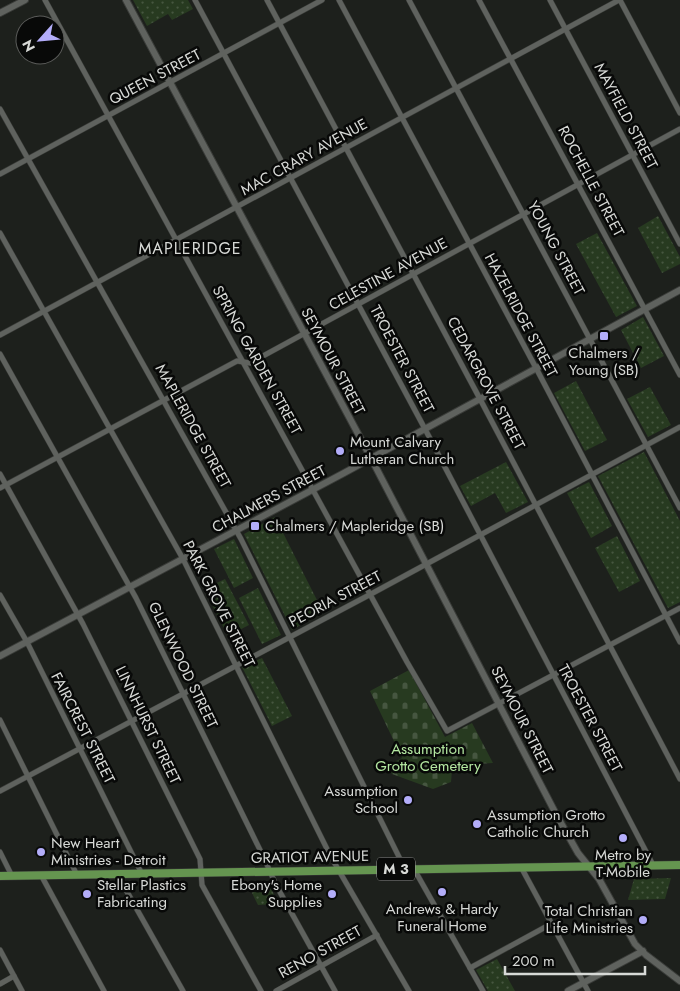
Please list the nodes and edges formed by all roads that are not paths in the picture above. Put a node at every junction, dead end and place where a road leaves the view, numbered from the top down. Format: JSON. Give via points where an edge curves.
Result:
{"nodes":[{"id":1,"x":25,"y":0,"type":"edge"},
{"id":2,"x":45,"y":0,"type":"edge"},
{"id":3,"x":126,"y":0,"type":"edge"},
{"id":4,"x":195,"y":0,"type":"edge"},
{"id":5,"x":267,"y":0,"type":"edge"},
{"id":6,"x":322,"y":0,"type":"edge"},
{"id":7,"x":338,"y":0,"type":"edge"},
{"id":8,"x":409,"y":0,"type":"edge"},
{"id":9,"x":479,"y":0,"type":"edge"},
{"id":10,"x":550,"y":0,"type":"edge"},
{"id":11,"x":620,"y":0,"type":"edge"},
{"id":12,"x":0,"y":13,"type":"edge"},
{"id":13,"x":279,"y":24,"type":"junction"},
{"id":14,"x":565,"y":29,"type":"junction"},
{"id":15,"x":224,"y":54,"type":"junction"},
{"id":16,"x":511,"y":59,"type":"junction"},
{"id":17,"x":170,"y":83,"type":"junction"},
{"id":18,"x":456,"y":89,"type":"junction"},
{"id":19,"x":0,"y":109,"type":"edge"},
{"id":20,"x":680,"y":113,"type":"edge"},
{"id":21,"x":109,"y":116,"type":"junction"},
{"id":22,"x":401,"y":119,"type":"junction"},
{"id":23,"x":680,"y":129,"type":"edge"},
{"id":24,"x":346,"y":149,"type":"junction"},
{"id":25,"x":632,"y":155,"type":"junction"},
{"id":26,"x":28,"y":159,"type":"junction"},
{"id":27,"x":0,"y":174,"type":"edge"},
{"id":28,"x":290,"y":179,"type":"junction"},
{"id":29,"x":578,"y":184,"type":"junction"},
{"id":30,"x":236,"y":208,"type":"junction"},
{"id":31,"x":524,"y":214,"type":"junction"},
{"id":32,"x":0,"y":233,"type":"edge"},
{"id":33,"x":177,"y":241,"type":"junction"},
{"id":34,"x":469,"y":244,"type":"junction"},
{"id":35,"x":680,"y":244,"type":"edge"},
{"id":36,"x":414,"y":274,"type":"junction"},
{"id":37,"x":98,"y":283,"type":"junction"},
{"id":38,"x":680,"y":290,"type":"edge"},
{"id":39,"x":358,"y":304,"type":"junction"},
{"id":40,"x":645,"y":309,"type":"junction"},
{"id":41,"x":44,"y":312,"type":"junction"},
{"id":42,"x":304,"y":334,"type":"junction"},
{"id":43,"x":0,"y":335,"type":"edge"},
{"id":44,"x":591,"y":339,"type":"junction"},
{"id":45,"x":0,"y":354,"type":"edge"},
{"id":46,"x":244,"y":362,"type":"junction"},
{"id":47,"x":536,"y":368,"type":"junction"},
{"id":48,"x":680,"y":375,"type":"edge"},
{"id":49,"x":480,"y":399,"type":"junction"},
{"id":50,"x":164,"y":400,"type":"junction"},
{"id":51,"x":680,"y":427,"type":"edge"},
{"id":52,"x":110,"y":429,"type":"junction"},
{"id":53,"x":425,"y":429,"type":"junction"},
{"id":54,"x":647,"y":445,"type":"junction"},
{"id":55,"x":58,"y":457,"type":"junction"},
{"id":56,"x":371,"y":458,"type":"junction"},
{"id":57,"x":0,"y":474,"type":"edge"},
{"id":58,"x":592,"y":474,"type":"junction"},
{"id":59,"x":6,"y":485,"type":"junction"},
{"id":60,"x":0,"y":488,"type":"edge"},
{"id":61,"x":314,"y":490,"type":"junction"},
{"id":62,"x":536,"y":505,"type":"junction"},
{"id":63,"x":680,"y":508,"type":"edge"},
{"id":64,"x":236,"y":530,"type":"junction"},
{"id":65,"x":480,"y":535,"type":"junction"},
{"id":66,"x":183,"y":559,"type":"junction"},
{"id":67,"x":427,"y":564,"type":"junction"},
{"id":68,"x":130,"y":587,"type":"junction"},
{"id":69,"x":371,"y":594,"type":"junction"},
{"id":70,"x":0,"y":595,"type":"edge"},
{"id":71,"x":680,"y":608,"type":"edge"},
{"id":72,"x":78,"y":615,"type":"junction"},
{"id":73,"x":666,"y":616,"type":"junction"},
{"id":74,"x":290,"y":637,"type":"junction"},
{"id":75,"x":26,"y":642,"type":"junction"},
{"id":76,"x":680,"y":642,"type":"edge"},
{"id":77,"x":610,"y":646,"type":"junction"},
{"id":78,"x":0,"y":656,"type":"edge"},
{"id":79,"x":236,"y":666,"type":"junction"},
{"id":80,"x":554,"y":675,"type":"junction"},
{"id":81,"x":183,"y":694,"type":"junction"},
{"id":82,"x":500,"y":704,"type":"junction"},
{"id":83,"x":0,"y":720,"type":"edge"},
{"id":84,"x":132,"y":721,"type":"junction"},
{"id":85,"x":80,"y":749,"type":"junction"},
{"id":86,"x":28,"y":776,"type":"junction"},
{"id":87,"x":680,"y":780,"type":"edge"},
{"id":88,"x":0,"y":791,"type":"edge"},
{"id":89,"x":0,"y":852,"type":"edge"},
{"id":90,"x":653,"y":865,"type":"junction"},
{"id":91,"x":680,"y":865,"type":"edge"},
{"id":92,"x":589,"y":866,"type":"junction"},
{"id":93,"x":521,"y":867,"type":"junction"},
{"id":94,"x":405,"y":869,"type":"junction"},
{"id":95,"x":414,"y":869,"type":"junction"},
{"id":96,"x":339,"y":870,"type":"junction"},
{"id":97,"x":270,"y":871,"type":"junction"},
{"id":98,"x":201,"y":872,"type":"junction"},
{"id":99,"x":117,"y":874,"type":"junction"},
{"id":100,"x":142,"y":874,"type":"junction"},
{"id":101,"x":41,"y":875,"type":"junction"},
{"id":102,"x":77,"y":875,"type":"junction"},
{"id":103,"x":0,"y":876,"type":"edge"},
{"id":104,"x":12,"y":876,"type":"junction"},
{"id":105,"x":551,"y":924,"type":"junction"},
{"id":106,"x":377,"y":936,"type":"junction"},
{"id":107,"x":0,"y":950,"type":"edge"},
{"id":108,"x":642,"y":951,"type":"junction"},
{"id":109,"x":321,"y":966,"type":"junction"},
{"id":110,"x":470,"y":968,"type":"junction"},
{"id":111,"x":14,"y":976,"type":"junction"},
{"id":112,"x":680,"y":981,"type":"edge"},
{"id":113,"x":583,"y":983,"type":"junction"},
{"id":114,"x":0,"y":984,"type":"edge"},
{"id":115,"x":22,"y":991,"type":"edge"},
{"id":116,"x":104,"y":991,"type":"edge"},
{"id":117,"x":183,"y":991,"type":"edge"},
{"id":118,"x":261,"y":991,"type":"edge"},
{"id":119,"x":276,"y":991,"type":"edge"},
{"id":120,"x":335,"y":991,"type":"edge"},
{"id":121,"x":409,"y":991,"type":"edge"},
{"id":122,"x":483,"y":991,"type":"edge"},
{"id":123,"x":568,"y":991,"type":"edge"},
{"id":124,"x":588,"y":991,"type":"edge"}],
"edges":[{"from":1,"to":12,"type":"street"},
{"from":2,"to":21,"type":"street","name":"SPRING GARDEN STREET"},
{"from":3,"to":17,"type":"street","name":"SEYMOUR STREET"},
{"from":4,"to":15,"type":"street","name":"TROESTER STREET"},
{"from":5,"to":13,"type":"street","name":"CEDARGROVE STREET"},
{"from":6,"to":13,"type":"street","name":"QUEEN STREET"},
{"from":7,"to":22,"type":"street","name":"HAZELRIDGE STREET"},
{"from":8,"to":18,"type":"street","name":"YOUNG STREET"},
{"from":9,"to":16,"type":"street","name":"ROCHELLE STREET"},
{"from":10,"to":14,"type":"street","name":"MAYFIELD STREET"},
{"from":11,"to":14,"type":"street","name":"MAC CRARY AVENUE"},
{"from":11,"to":20,"type":"street"},
{"from":13,"to":15,"type":"street","name":"QUEEN STREET"},
{"from":13,"to":24,"type":"street","name":"CEDARGROVE STREET"},
{"from":14,"to":16,"type":"street","name":"MAC CRARY AVENUE"},
{"from":14,"to":25,"type":"street","name":"MAYFIELD STREET"},
{"from":15,"to":17,"type":"street","name":"QUEEN STREET"},
{"from":15,"to":28,"type":"street","name":"TROESTER STREET"},
{"from":16,"to":18,"type":"street","name":"MAC CRARY AVENUE"},
{"from":16,"to":29,"type":"street","name":"ROCHELLE STREET"},
{"from":17,"to":21,"type":"street","name":"QUEEN STREET"},
{"from":17,"to":30,"type":"street","name":"SEYMOUR STREET"},
{"from":18,"to":22,"type":"street","name":"MAC CRARY AVENUE"},
{"from":18,"to":31,"type":"street","name":"YOUNG STREET"},
{"from":19,"to":26,"type":"street","name":"MAPLERIDGE STREET"},
{"from":21,"to":26,"type":"street","name":"QUEEN STREET"},
{"from":21,"to":33,"type":"street","name":"SPRING GARDEN STREET"},
{"from":22,"to":24,"type":"street","name":"MAC CRARY AVENUE"},
{"from":22,"to":34,"type":"street","name":"HAZELRIDGE STREET"},
{"from":23,"to":25,"type":"street","name":"CELESTINE AVENUE"},
{"from":24,"to":28,"type":"street","name":"MAC CRARY AVENUE"},
{"from":24,"to":36,"type":"street","name":"CEDARGROVE STREET"},
{"from":25,"to":29,"type":"street","name":"CELESTINE AVENUE"},
{"from":25,"to":35,"type":"street","name":"MAYFIELD STREET"},
{"from":26,"to":27,"type":"street","name":"QUEEN STREET"},
{"from":26,"to":37,"type":"street","name":"MAPLERIDGE STREET"},
{"from":28,"to":30,"type":"street","name":"MAC CRARY AVENUE"},
{"from":28,"to":39,"type":"street","name":"TROESTER STREET"},
{"from":29,"to":31,"type":"street","name":"CELESTINE AVENUE"},
{"from":29,"to":40,"type":"street","name":"ROCHELLE STREET"},
{"from":30,"to":33,"type":"street","name":"MAC CRARY AVENUE"},
{"from":30,"to":42,"type":"street","name":"SEYMOUR STREET"},
{"from":31,"to":34,"type":"street","name":"CELESTINE AVENUE"},
{"from":31,"to":44,"type":"street","name":"YOUNG STREET"},
{"from":32,"to":41,"type":"street","name":"PARK GROVE STREET"},
{"from":33,"to":37,"type":"street","name":"MAC CRARY AVENUE"},
{"from":33,"to":46,"type":"street","name":"SPRING GARDEN STREET"},
{"from":34,"to":36,"type":"street","name":"CELESTINE AVENUE"},
{"from":34,"to":47,"type":"street","name":"HAZELRIDGE STREET"},
{"from":36,"to":39,"type":"street","name":"CELESTINE AVENUE"},
{"from":36,"to":49,"type":"street","name":"CEDARGROVE STREET"},
{"from":37,"to":41,"type":"street","name":"MAC CRARY AVENUE"},
{"from":37,"to":50,"type":"street","name":"MAPLERIDGE STREET"},
{"from":38,"to":40,"type":"street","name":"CHALMERS STREET"},
{"from":39,"to":42,"type":"street","name":"CELESTINE AVENUE"},
{"from":39,"to":53,"type":"street","name":"TROESTER STREET"},
{"from":40,"to":44,"type":"street","name":"CHALMERS STREET"},
{"from":40,"to":48,"type":"street","name":"ROCHELLE STREET"},
{"from":41,"to":43,"type":"street","name":"MAC CRARY AVENUE"},
{"from":41,"to":52,"type":"street","name":"PARK GROVE STREET"},
{"from":42,"to":46,"type":"street","name":"CELESTINE AVENUE","via":[[250,363]]},
{"from":42,"to":56,"type":"street","name":"SEYMOUR STREET"},
{"from":44,"to":47,"type":"street","name":"CHALMERS STREET"},
{"from":44,"to":54,"type":"street","name":"YOUNG STREET"},
{"from":45,"to":55,"type":"street","name":"GLENWOOD STREET"},
{"from":46,"to":50,"type":"street","name":"CELESTINE AVENUE","via":[[238,361]]},
{"from":46,"to":61,"type":"street","name":"SPRING GARDEN STREET"},
{"from":47,"to":49,"type":"street","name":"CHALMERS STREET"},
{"from":47,"to":58,"type":"street","name":"HAZELRIDGE STREET"},
{"from":49,"to":53,"type":"street","name":"CHALMERS STREET"},
{"from":49,"to":62,"type":"street","name":"CEDARGROVE STREET"},
{"from":50,"to":52,"type":"street","name":"CELESTINE AVENUE"},
{"from":50,"to":64,"type":"street","name":"MAPLERIDGE STREET"},
{"from":51,"to":54,"type":"street","name":"PEORIA STREET"},
{"from":52,"to":55,"type":"street","name":"CELESTINE AVENUE"},
{"from":52,"to":66,"type":"street","name":"PARK GROVE STREET"},
{"from":53,"to":56,"type":"street","name":"CHALMERS STREET"},
{"from":53,"to":65,"type":"street","name":"TROESTER STREET"},
{"from":54,"to":58,"type":"street","name":"PEORIA STREET"},
{"from":54,"to":63,"type":"street","name":"YOUNG STREET"},
{"from":55,"to":59,"type":"street","name":"CELESTINE AVENUE"},
{"from":55,"to":68,"type":"street","name":"GLENWOOD STREET"},
{"from":56,"to":61,"type":"street","name":"CHALMERS STREET"},
{"from":56,"to":67,"type":"street","name":"SEYMOUR STREET"},
{"from":57,"to":59,"type":"street","name":"LINNHURST STREET"},
{"from":58,"to":62,"type":"street","name":"PEORIA STREET"},
{"from":58,"to":73,"type":"street","name":"HAZELRIDGE STREET"},
{"from":59,"to":60,"type":"street","name":"CELESTINE AVENUE"},
{"from":59,"to":72,"type":"street","name":"LINNHURST STREET"},
{"from":61,"to":64,"type":"street","name":"CHALMERS STREET"},
{"from":61,"to":69,"type":"street","name":"SPRING GARDEN STREET"},
{"from":62,"to":65,"type":"street","name":"PEORIA STREET"},
{"from":62,"to":77,"type":"street","name":"CEDARGROVE STREET"},
{"from":64,"to":66,"type":"street","name":"CHALMERS STREET"},
{"from":64,"to":74,"type":"street","name":"MAPLERIDGE STREET"},
{"from":65,"to":67,"type":"street","name":"PEORIA STREET"},
{"from":65,"to":80,"type":"street","name":"TROESTER STREET"},
{"from":66,"to":68,"type":"street","name":"CHALMERS STREET"},
{"from":66,"to":79,"type":"street","name":"PARK GROVE STREET"},
{"from":67,"to":69,"type":"street","name":"PEORIA STREET"},
{"from":67,"to":82,"type":"street","name":"SEYMOUR STREET"},
{"from":68,"to":72,"type":"street","name":"CHALMERS STREET"},
{"from":68,"to":81,"type":"street","name":"GLENWOOD STREET"},
{"from":69,"to":74,"type":"street","name":"PEORIA STREET"},
{"from":69,"to":82,"type":"street","name":"SPRING GARDEN STREET","via":[[447,731]]},
{"from":70,"to":75,"type":"street","name":"FAIRCREST STREET"},
{"from":71,"to":73,"type":"street"},
{"from":72,"to":75,"type":"street","name":"CHALMERS STREET"},
{"from":72,"to":84,"type":"street","name":"LINNHURST STREET"},
{"from":73,"to":76,"type":"street","name":"HAZELRIDGE STREET"},
{"from":73,"to":77,"type":"street"},
{"from":74,"to":79,"type":"street","name":"PEORIA STREET"},
{"from":74,"to":94,"type":"street","name":"MAPLERIDGE STREET"},
{"from":75,"to":78,"type":"street","name":"CHALMERS STREET"},
{"from":75,"to":85,"type":"street","name":"FAIRCREST STREET"},
{"from":77,"to":80,"type":"street"},
{"from":77,"to":87,"type":"street","name":"CEDARGROVE STREET"},
{"from":79,"to":81,"type":"street","name":"PEORIA STREET"},
{"from":79,"to":96,"type":"street","name":"PARK GROVE STREET"},
{"from":80,"to":82,"type":"street"},
{"from":80,"to":90,"type":"street","name":"TROESTER STREET"},
{"from":81,"to":84,"type":"street","name":"PEORIA STREET"},
{"from":81,"to":97,"type":"street","name":"GLENWOOD STREET"},
{"from":82,"to":92,"type":"street","name":"SEYMOUR STREET","via":[[557,816]]},
{"from":83,"to":86,"type":"street"},
{"from":84,"to":85,"type":"street","name":"PEORIA STREET"},
{"from":84,"to":98,"type":"street","name":"LINNHURST STREET","via":[[200,859]]},
{"from":85,"to":86,"type":"street","name":"PEORIA STREET"},
{"from":85,"to":100,"type":"street","name":"FAIRCREST STREET"},
{"from":86,"to":88,"type":"street","name":"PEORIA STREET"},
{"from":86,"to":102,"type":"street"},
{"from":89,"to":104,"type":"street"},
{"from":90,"to":91,"type":"main road","name":"GRATIOT AVENUE","number":"M 3"},
{"from":90,"to":92,"type":"main road","name":"GRATIOT AVENUE","number":"M 3"},
{"from":92,"to":93,"type":"main road","name":"GRATIOT AVENUE","number":"M 3"},
{"from":92,"to":108,"type":"street","name":"SEYMOUR STREET"},
{"from":93,"to":95,"type":"main road","name":"GRATIOT AVENUE","number":"M 3"},
{"from":93,"to":105,"type":"street"},
{"from":94,"to":95,"type":"main road","name":"GRATIOT AVENUE","number":"M 3"},
{"from":94,"to":96,"type":"main road","name":"GRATIOT AVENUE","number":"M 3"},
{"from":95,"to":110,"type":"street"},
{"from":96,"to":97,"type":"main road","name":"GRATIOT AVENUE","number":"M 3"},
{"from":96,"to":106,"type":"street","name":"PARK GROVE STREET"},
{"from":97,"to":98,"type":"main road","name":"GRATIOT AVENUE","number":"M 3"},
{"from":97,"to":109,"type":"street","name":"GLENWOOD STREET"},
{"from":98,"to":100,"type":"main road","name":"GRATIOT AVENUE","number":"M 3"},
{"from":98,"to":118,"type":"street","name":"LINNHURST STREET","via":[[202,885]]},
{"from":99,"to":100,"type":"main road","name":"GRATIOT AVENUE","number":"M 3"},
{"from":99,"to":102,"type":"main road","name":"GRATIOT AVENUE","number":"M 3"},
{"from":99,"to":117,"type":"street"},
{"from":101,"to":102,"type":"main road","name":"GRATIOT AVENUE","number":"M 3"},
{"from":101,"to":104,"type":"main road","name":"GRATIOT AVENUE","number":"M 3"},
{"from":101,"to":116,"type":"street"},
{"from":103,"to":104,"type":"main road","name":"GRATIOT AVENUE","number":"M 3"},
{"from":105,"to":110,"type":"street"},
{"from":105,"to":113,"type":"street"},
{"from":106,"to":109,"type":"street","name":"RENO STREET"},
{"from":106,"to":121,"type":"street","name":"PARK GROVE STREET"},
{"from":107,"to":111,"type":"street"},
{"from":108,"to":112,"type":"street","name":"SEYMOUR STREET"},
{"from":108,"to":113,"type":"street"},
{"from":109,"to":119,"type":"street","name":"RENO STREET"},
{"from":109,"to":120,"type":"street","name":"GLENWOOD STREET"},
{"from":110,"to":122,"type":"street"},
{"from":111,"to":114,"type":"street"},
{"from":111,"to":115,"type":"street"},
{"from":113,"to":123,"type":"street"},
{"from":113,"to":124,"type":"street"}]}
